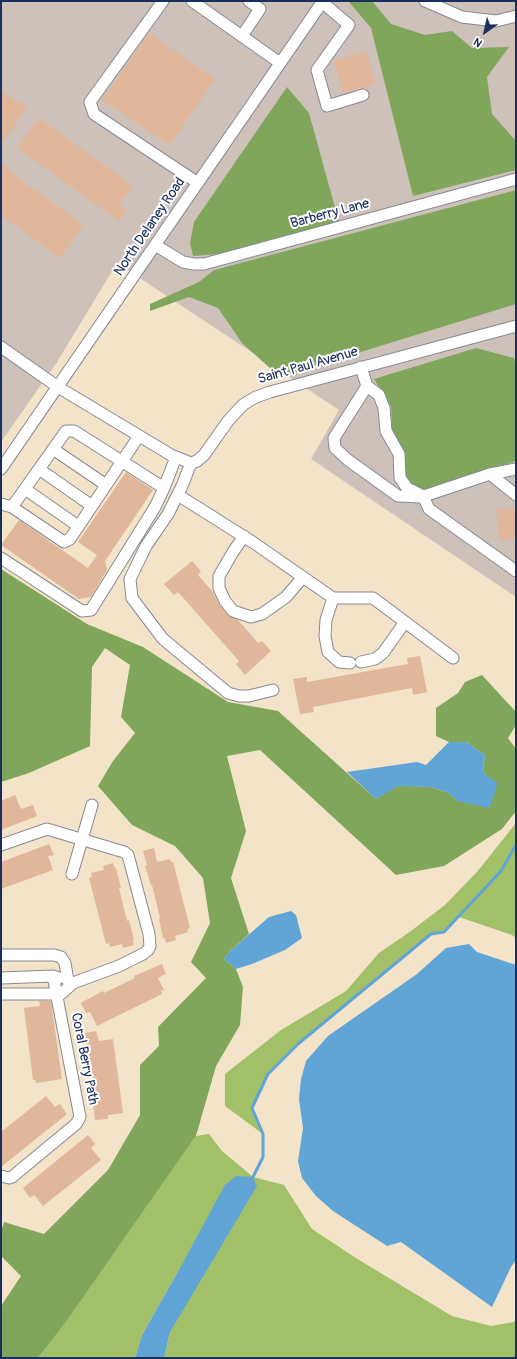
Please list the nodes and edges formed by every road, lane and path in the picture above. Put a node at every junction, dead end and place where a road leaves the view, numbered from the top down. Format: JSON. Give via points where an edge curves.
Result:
{"nodes":[{"id":1,"x":163,"y":1,"type":"edge"},
{"id":2,"x":192,"y":1,"type":"edge"},
{"id":3,"x":249,"y":1,"type":"edge"},
{"id":4,"x":425,"y":1,"type":"edge"},
{"id":5,"x":322,"y":2,"type":"edge"},
{"id":6,"x":516,"y":16,"type":"edge"},
{"id":7,"x":242,"y":36,"type":"junction"},
{"id":8,"x":280,"y":63,"type":"junction"},
{"id":9,"x":363,"y":95,"type":"dead end"},
{"id":10,"x":516,"y":179,"type":"edge"},
{"id":11,"x":198,"y":183,"type":"junction"},
{"id":12,"x":155,"y":245,"type":"junction"},
{"id":13,"x":516,"y":326,"type":"edge"},
{"id":14,"x":1,"y":347,"type":"edge"},
{"id":15,"x":362,"y":367,"type":"junction"},
{"id":16,"x":367,"y":386,"type":"junction"},
{"id":17,"x":58,"y":387,"type":"junction"},
{"id":18,"x":140,"y":436,"type":"junction"},
{"id":19,"x":53,"y":449,"type":"junction"},
{"id":20,"x":176,"y":457,"type":"junction"},
{"id":21,"x":122,"y":462,"type":"junction"},
{"id":22,"x":191,"y":463,"type":"junction"},
{"id":23,"x":1,"y":469,"type":"edge"},
{"id":24,"x":39,"y":469,"type":"junction"},
{"id":25,"x":516,"y":469,"type":"edge"},
{"id":26,"x":490,"y":474,"type":"junction"},
{"id":27,"x":106,"y":485,"type":"junction"},
{"id":28,"x":164,"y":488,"type":"junction"},
{"id":29,"x":25,"y":489,"type":"junction"},
{"id":30,"x":178,"y":495,"type":"junction"},
{"id":31,"x":516,"y":495,"type":"edge"},
{"id":32,"x":423,"y":496,"type":"junction"},
{"id":33,"x":6,"y":505,"type":"edge"},
{"id":34,"x":92,"y":506,"type":"junction"},
{"id":35,"x":78,"y":526,"type":"junction"},
{"id":36,"x":244,"y":536,"type":"junction"},
{"id":37,"x":1,"y":558,"type":"edge"},
{"id":38,"x":516,"y":571,"type":"edge"},
{"id":39,"x":303,"y":577,"type":"junction"},
{"id":40,"x":334,"y":598,"type":"junction"},
{"id":41,"x":404,"y":622,"type":"junction"},
{"id":42,"x":453,"y":658,"type":"dead end"},
{"id":43,"x":274,"y":690,"type":"dead end"},
{"id":44,"x":92,"y":805,"type":"dead end"},
{"id":45,"x":83,"y":839,"type":"junction"},
{"id":46,"x":1,"y":845,"type":"edge"},
{"id":47,"x":72,"y":874,"type":"dead end"},
{"id":48,"x":1,"y":955,"type":"edge"},
{"id":49,"x":53,"y":976,"type":"junction"},
{"id":50,"x":1,"y":978,"type":"edge"},
{"id":51,"x":70,"y":982,"type":"junction"},
{"id":52,"x":1,"y":994,"type":"edge"},
{"id":53,"x":56,"y":994,"type":"junction"},
{"id":54,"x":1,"y":1176,"type":"edge"}],
"edges":[{"from":1,"to":11,"type":"street","via":[[90,102],[94,114]]},
{"from":2,"to":7,"type":"street"},
{"from":3,"to":7,"type":"street","via":[[260,9]]},
{"from":4,"to":6,"type":"street","via":[[462,17],[496,21]]},
{"from":5,"to":8,"type":"street","name":"North Delaney Road"},
{"from":5,"to":9,"type":"street","via":[[349,25],[317,70],[327,106]]},
{"from":7,"to":8,"type":"street"},
{"from":8,"to":11,"type":"street","name":"North Delaney Road"},
{"from":10,"to":12,"type":"street","name":"Barberry Lane","via":[[204,264],[184,262]]},
{"from":11,"to":12,"type":"street","name":"North Delaney Road"},
{"from":12,"to":17,"type":"street","name":"North Delaney Road"},
{"from":13,"to":15,"type":"street","name":"Saint Paul Avenue"},
{"from":14,"to":17,"type":"street"},
{"from":15,"to":16,"type":"street"},
{"from":15,"to":22,"type":"street","name":"Saint Paul Avenue","via":[[256,397],[238,410],[204,455]]},
{"from":16,"to":32,"type":"street","via":[[379,395],[384,408],[386,431],[399,454],[400,478],[407,488]]},
{"from":16,"to":32,"type":"street","via":[[334,438],[335,448],[398,496]]},
{"from":17,"to":18,"type":"street"},
{"from":17,"to":23,"type":"street","name":"North Delaney Road"},
{"from":18,"to":20,"type":"street"},
{"from":18,"to":21,"type":"street"},
{"from":19,"to":21,"type":"street","via":[[66,431],[74,431]]},
{"from":19,"to":24,"type":"street"},
{"from":19,"to":27,"type":"street"},
{"from":20,"to":22,"type":"street"},
{"from":20,"to":28,"type":"street"},
{"from":21,"to":27,"type":"street"},
{"from":21,"to":28,"type":"street"},
{"from":22,"to":30,"type":"street"},
{"from":24,"to":29,"type":"street"},
{"from":24,"to":34,"type":"street"},
{"from":25,"to":26,"type":"street"},
{"from":26,"to":31,"type":"street"},
{"from":26,"to":32,"type":"street"},
{"from":27,"to":34,"type":"street"},
{"from":28,"to":37,"type":"street","via":[[155,507],[91,610],[82,611]]},
{"from":29,"to":33,"type":"street"},
{"from":29,"to":35,"type":"street"},
{"from":30,"to":36,"type":"street"},
{"from":30,"to":43,"type":"street","via":[[146,546],[130,579],[132,598],[162,639],[228,693],[249,696]]},
{"from":32,"to":38,"type":"street","via":[[429,509]]},
{"from":33,"to":35,"type":"street","via":[[64,542],[70,539]]},
{"from":34,"to":35,"type":"street"},
{"from":36,"to":39,"type":"street"},
{"from":36,"to":39,"type":"street","via":[[219,576],[219,588],[233,611],[251,617],[262,614],[286,597]]},
{"from":39,"to":40,"type":"street"},
{"from":40,"to":41,"type":"street","via":[[373,598]]},
{"from":40,"to":41,"type":"street","via":[[326,620],[325,636],[328,652],[339,662],[356,663],[375,659],[383,653]]},
{"from":41,"to":42,"type":"street"},
{"from":44,"to":45,"type":"street"},
{"from":45,"to":46,"type":"street","via":[[46,829]]},
{"from":45,"to":47,"type":"street"},
{"from":45,"to":51,"type":"street","via":[[128,855],[150,946],[144,954],[119,966]]},
{"from":48,"to":51,"type":"street","via":[[62,957]]},
{"from":49,"to":50,"type":"street"},
{"from":49,"to":51,"type":"street"},
{"from":49,"to":53,"type":"street","name":"Coral Berry Path"},
{"from":51,"to":53,"type":"street","via":[[61,994]]},
{"from":52,"to":53,"type":"street"},
{"from":53,"to":54,"type":"street","name":"Coral Berry Path","via":[[80,1117],[76,1124],[12,1176]]}]}
